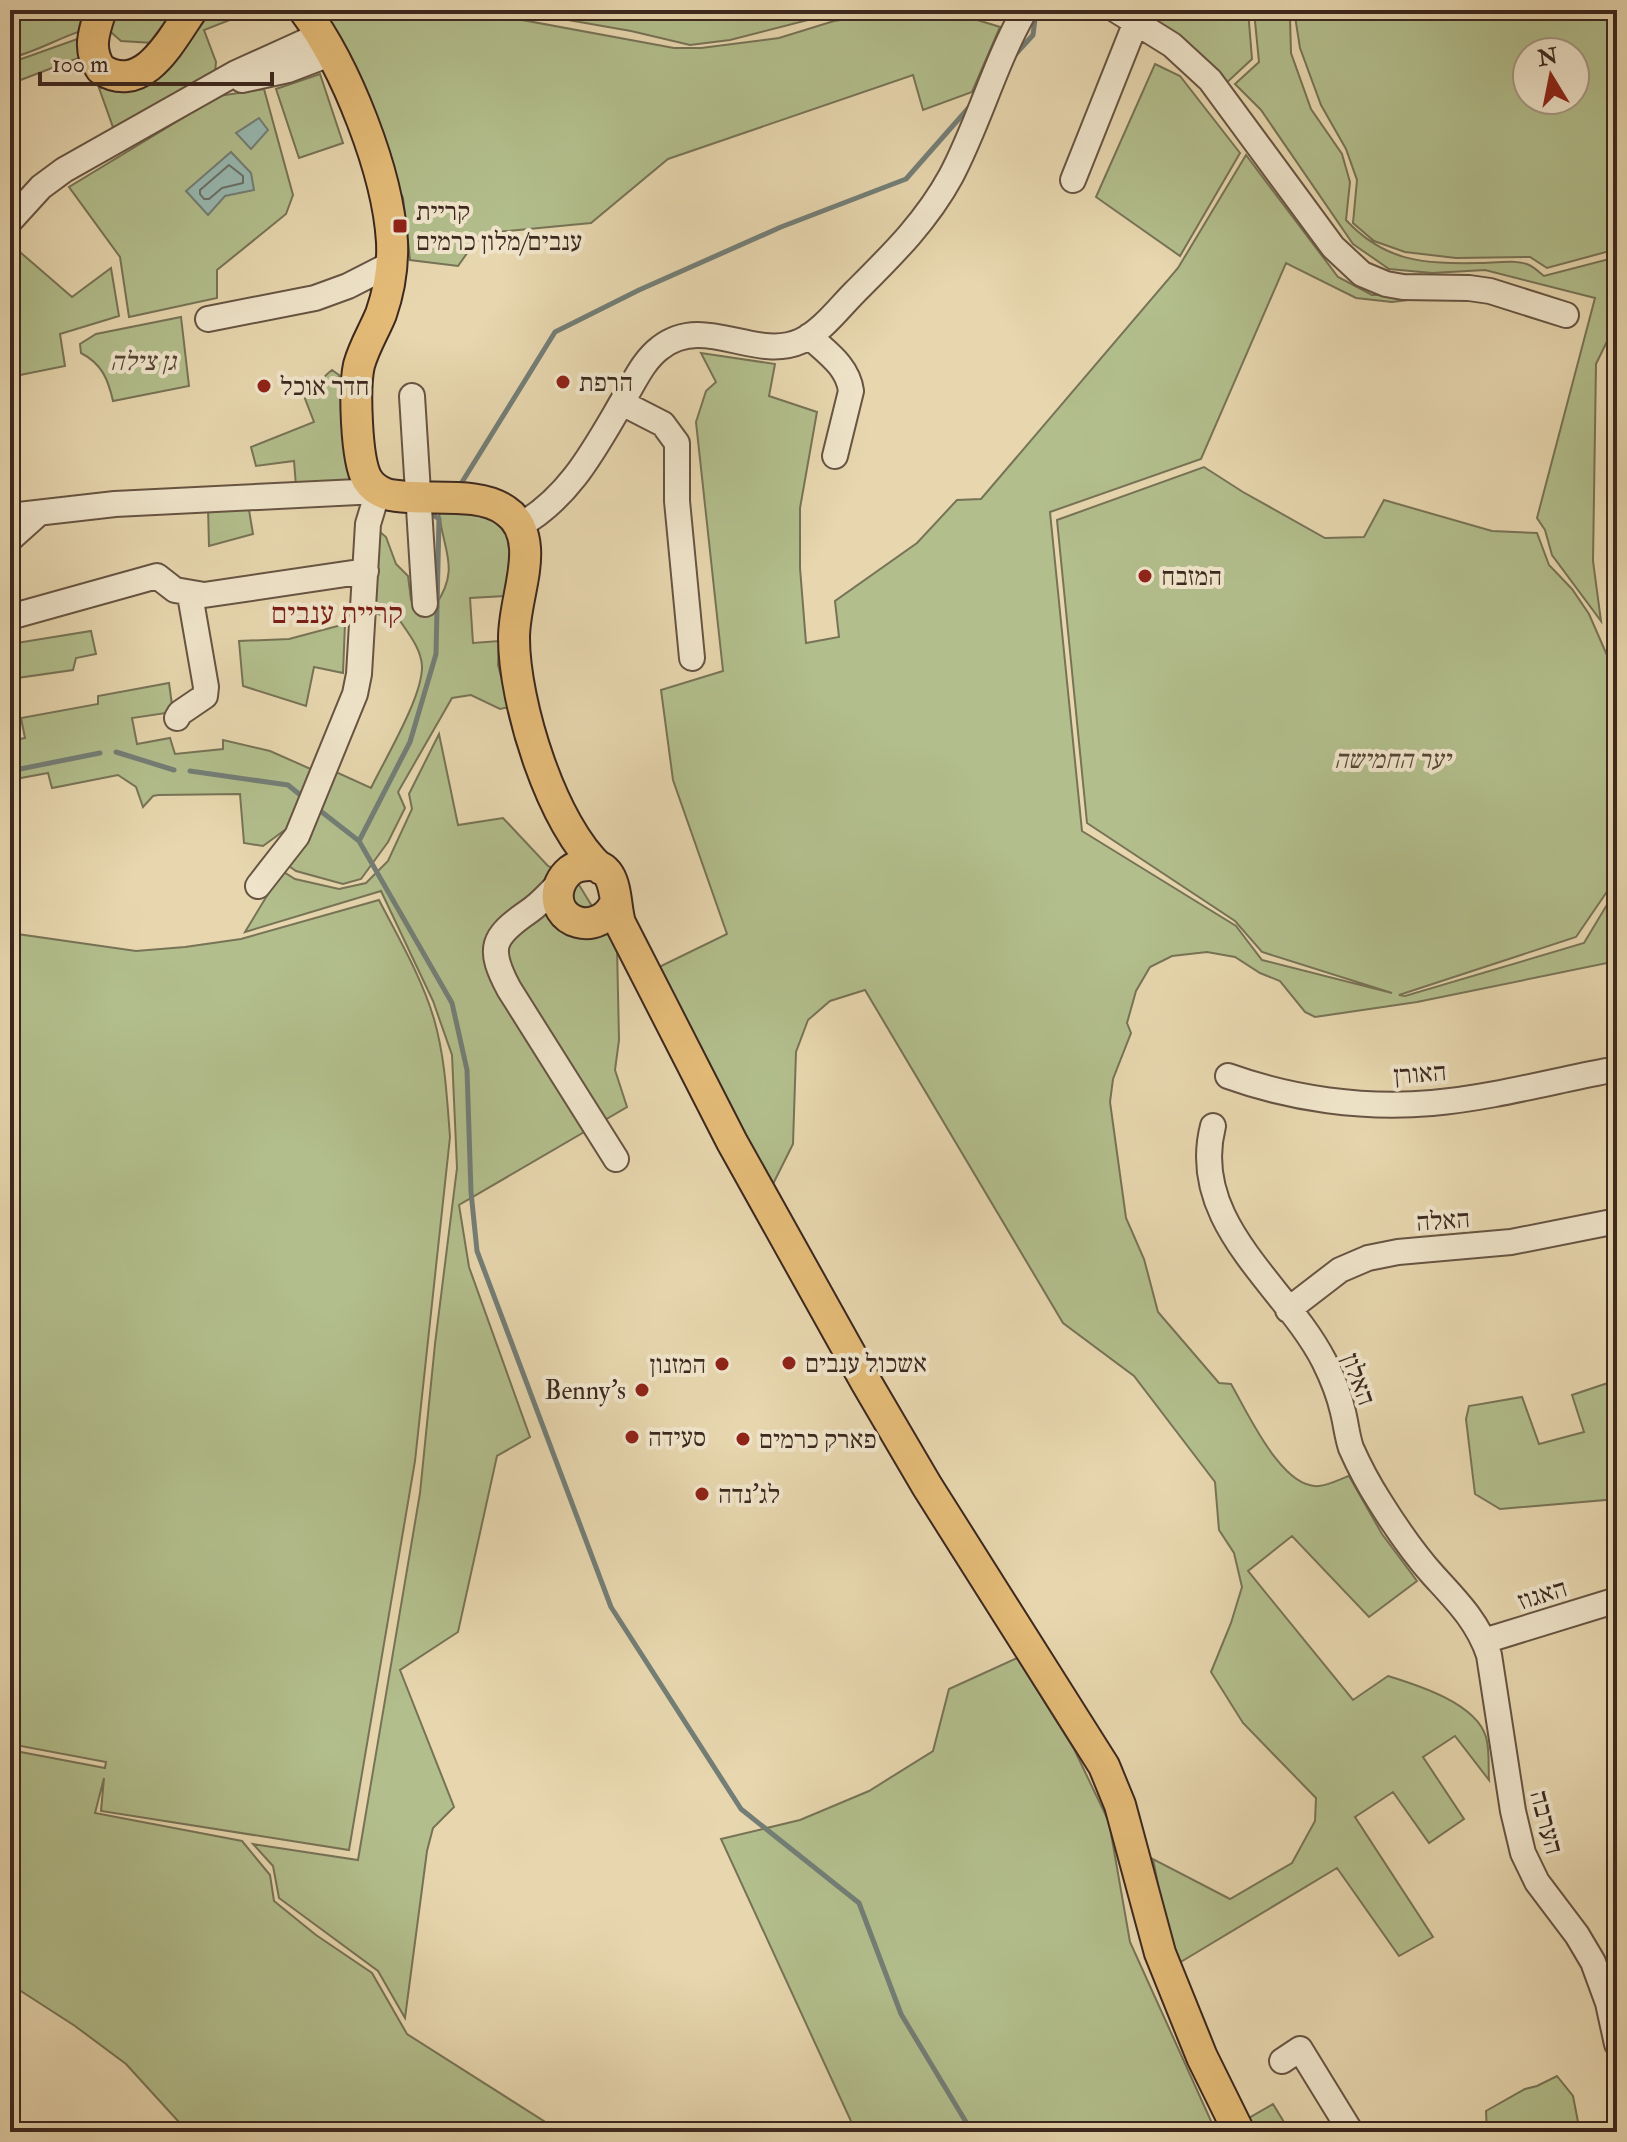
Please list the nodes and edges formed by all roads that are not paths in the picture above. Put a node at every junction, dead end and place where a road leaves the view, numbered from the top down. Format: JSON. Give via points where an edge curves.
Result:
{"nodes":[{"id":1,"x":101,"y":10,"type":"edge"},
{"id":2,"x":192,"y":10,"type":"edge"},
{"id":3,"x":304,"y":10,"type":"edge"},
{"id":4,"x":1025,"y":10,"type":"edge"},
{"id":5,"x":1126,"y":16,"type":"edge"},
{"id":6,"x":325,"y":44,"type":"junction"},
{"id":7,"x":1073,"y":180,"type":"dead end"},
{"id":8,"x":10,"y":221,"type":"edge"},
{"id":9,"x":391,"y":264,"type":"junction"},
{"id":10,"x":1566,"y":315,"type":"dead end"},
{"id":11,"x":208,"y":319,"type":"dead end"},
{"id":12,"x":809,"y":336,"type":"junction"},
{"id":13,"x":412,"y":396,"type":"dead end"},
{"id":14,"x":622,"y":403,"type":"junction"},
{"id":15,"x":835,"y":456,"type":"dead end"},
{"id":16,"x":378,"y":491,"type":"junction"},
{"id":17,"x":419,"y":498,"type":"junction"},
{"id":18,"x":39,"y":513,"type":"junction"},
{"id":19,"x":10,"y":516,"type":"edge"},
{"id":20,"x":519,"y":526,"type":"junction"},
{"id":21,"x":10,"y":539,"type":"edge"},
{"id":22,"x":366,"y":571,"type":"junction"},
{"id":23,"x":190,"y":595,"type":"junction"},
{"id":24,"x":425,"y":604,"type":"dead end"},
{"id":25,"x":12,"y":615,"type":"edge"},
{"id":26,"x":692,"y":658,"type":"dead end"},
{"id":27,"x":177,"y":718,"type":"dead end"},
{"id":28,"x":563,"y":818,"type":"junction"},
{"id":29,"x":601,"y":869,"type":"junction"},
{"id":30,"x":563,"y":878,"type":"junction"},
{"id":31,"x":258,"y":886,"type":"dead end"},
{"id":32,"x":616,"y":901,"type":"junction"},
{"id":33,"x":524,"y":915,"type":"junction"},
{"id":34,"x":578,"y":921,"type":"junction"},
{"id":35,"x":646,"y":973,"type":"junction"},
{"id":36,"x":1617,"y":1072,"type":"edge"},
{"id":37,"x":1228,"y":1076,"type":"dead end"},
{"id":38,"x":1213,"y":1126,"type":"dead end"},
{"id":39,"x":616,"y":1159,"type":"dead end"},
{"id":40,"x":1617,"y":1221,"type":"edge"},
{"id":41,"x":1288,"y":1310,"type":"junction"},
{"id":42,"x":1617,"y":1600,"type":"edge"},
{"id":43,"x":1484,"y":1641,"type":"junction"},
{"id":44,"x":1617,"y":2044,"type":"edge"},
{"id":45,"x":1282,"y":2061,"type":"dead end"},
{"id":46,"x":1239,"y":2132,"type":"edge"},
{"id":47,"x":1351,"y":2132,"type":"edge"}],
"edges":[{"from":1,"to":2,"type":"main road","via":[[92,50],[101,69],[119,76],[154,63]]},
{"from":3,"to":6,"type":"main road"},
{"from":4,"to":12,"type":"street","via":[[955,167],[929,212]]},
{"from":5,"to":7,"type":"street"},
{"from":5,"to":10,"type":"street","via":[[1172,45],[1210,80],[1333,247],[1362,274],[1403,287],[1490,291]]},
{"from":6,"to":8,"type":"street","via":[[257,63],[216,84],[55,175]]},
{"from":6,"to":9,"type":"main road","via":[[382,181]]},
{"from":9,"to":11,"type":"street","via":[[315,298]]},
{"from":9,"to":16,"type":"main road","via":[[385,300],[357,382],[362,464]]},
{"from":12,"to":14,"type":"street","via":[[775,346],[706,334],[679,337],[651,356]]},
{"from":12,"to":15,"type":"street","via":[[850,381]]},
{"from":13,"to":17,"type":"street"},
{"from":14,"to":20,"type":"street","via":[[571,484]]},
{"from":14,"to":26,"type":"street","via":[[663,424],[677,443],[677,501]]},
{"from":16,"to":17,"type":"main road"},
{"from":16,"to":18,"type":"street","via":[[115,504]]},
{"from":16,"to":22,"type":"street","via":[[370,512]]},
{"from":17,"to":20,"type":"main road","via":[[488,502]]},
{"from":17,"to":24,"type":"street"},
{"from":18,"to":19,"type":"street"},
{"from":18,"to":21,"type":"street"},
{"from":20,"to":28,"type":"main road","via":[[525,549],[515,610],[517,677],[535,749]]},
{"from":22,"to":23,"type":"street"},
{"from":22,"to":31,"type":"street","via":[[355,694],[297,836]]},
{"from":23,"to":25,"type":"street","via":[[157,576]]},
{"from":23,"to":27,"type":"street","via":[[206,687],[205,696]]},
{"from":28,"to":29,"type":"main road"},
{"from":28,"to":30,"type":"main road","via":[[568,846]]},
{"from":29,"to":30,"type":"main road","via":[[582,866]]},
{"from":29,"to":32,"type":"main road","via":[[614,882]]},
{"from":30,"to":33,"type":"street"},
{"from":30,"to":34,"type":"main road","via":[[558,901]]},
{"from":32,"to":34,"type":"main road","via":[[606,917]]},
{"from":32,"to":35,"type":"main road","via":[[620,923]]},
{"from":33,"to":34,"type":"street"},
{"from":33,"to":39,"type":"street","via":[[499,934],[501,973]]},
{"from":34,"to":35,"type":"main road","via":[[620,946]]},
{"from":35,"to":46,"type":"main road","via":[[732,1142],[866,1382],[1104,1766],[1120,1805],[1160,1953]]},
{"from":36,"to":37,"type":"street","name":"האורן","via":[[1444,1102],[1400,1104],[1305,1097]]},
{"from":38,"to":41,"type":"street","name":"האלון","via":[[1209,1168],[1221,1210],[1241,1248]]},
{"from":40,"to":41,"type":"street","name":"האלה","via":[[1511,1242],[1368,1258],[1340,1270]]},
{"from":41,"to":43,"type":"street","name":"האלון","via":[[1329,1372],[1351,1447],[1380,1503],[1432,1574],[1467,1610]]},
{"from":42,"to":43,"type":"street","name":"האגוז"},
{"from":43,"to":44,"type":"street","name":"הערבה","via":[[1523,1853],[1593,1962]]},
{"from":45,"to":47,"type":"street","via":[[1300,2049]]}]}
